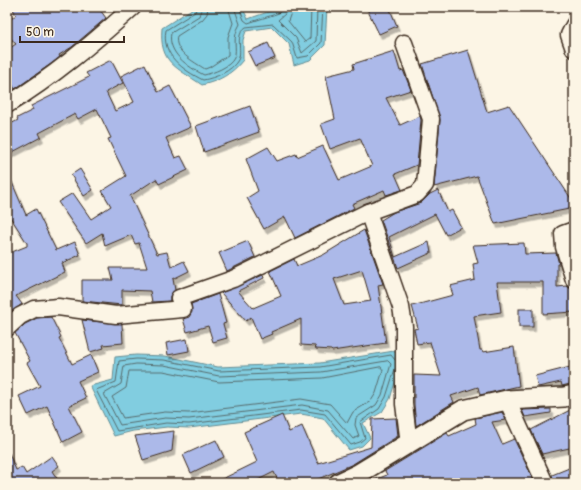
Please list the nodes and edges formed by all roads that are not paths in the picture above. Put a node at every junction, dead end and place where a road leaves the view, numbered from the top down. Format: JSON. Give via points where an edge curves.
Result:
{"nodes":[{"id":1,"x":133,"y":7,"type":"edge"},
{"id":2,"x":574,"y":25,"type":"edge"},
{"id":3,"x":404,"y":43,"type":"dead end"},
{"id":4,"x":574,"y":49,"type":"edge"},
{"id":5,"x":7,"y":104,"type":"edge"},
{"id":6,"x":368,"y":212,"type":"junction"},
{"id":7,"x":574,"y":230,"type":"edge"},
{"id":8,"x":574,"y":280,"type":"edge"},
{"id":9,"x":7,"y":328,"type":"edge"},
{"id":10,"x":574,"y":395,"type":"edge"},
{"id":11,"x":507,"y":400,"type":"junction"},
{"id":12,"x":409,"y":444,"type":"junction"},
{"id":13,"x":359,"y":479,"type":"edge"},
{"id":14,"x":339,"y":483,"type":"edge"},
{"id":15,"x":545,"y":483,"type":"edge"}],
"edges":[{"from":1,"to":5,"type":"street","via":[[94,43],[34,88]]},
{"from":2,"to":4,"type":"street","via":[[569,35]]},
{"from":3,"to":6,"type":"street","via":[[431,119],[425,185],[416,194]]},
{"from":6,"to":9,"type":"street","via":[[233,279],[179,298],[183,309],[116,315],[58,307],[34,309],[20,316]]},
{"from":6,"to":12,"type":"street","via":[[402,307],[404,404]]},
{"from":7,"to":8,"type":"street","via":[[563,234],[564,247]]},
{"from":10,"to":11,"type":"street"},
{"from":11,"to":12,"type":"street","via":[[463,410]]},
{"from":11,"to":15,"type":"street"},
{"from":12,"to":13,"type":"street"},
{"from":13,"to":14,"type":"street"}]}
